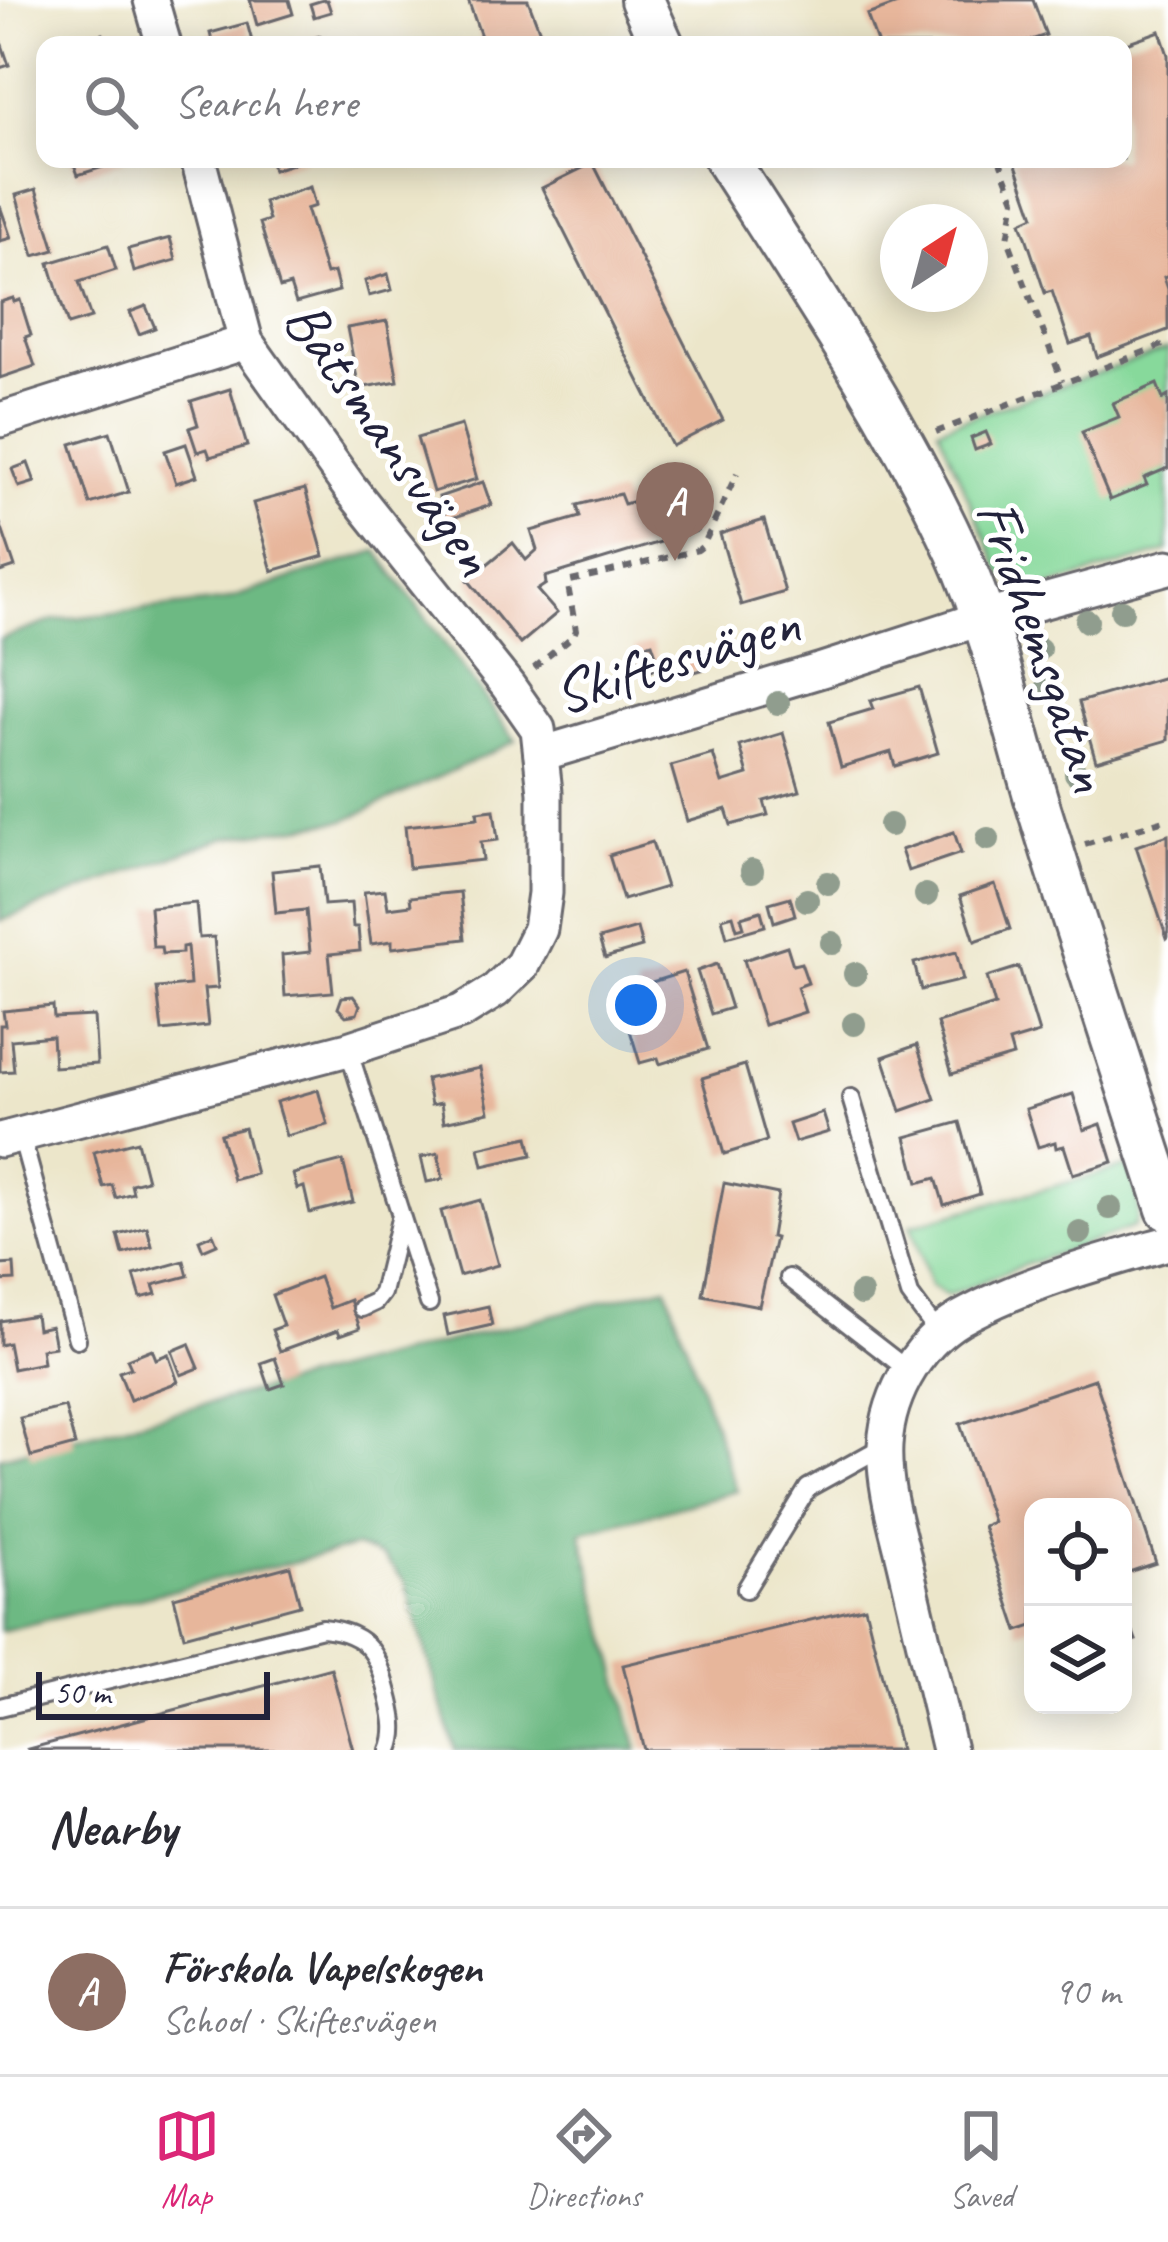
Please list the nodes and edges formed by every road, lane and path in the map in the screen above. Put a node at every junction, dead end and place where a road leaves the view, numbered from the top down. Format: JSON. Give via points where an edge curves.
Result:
{"nodes":[{"id":1,"x":151,"y":0,"type":"edge"},
{"id":2,"x":642,"y":0,"type":"edge"},
{"id":3,"x":161,"y":36,"type":"edge"},
{"id":4,"x":658,"y":36,"type":"edge"},
{"id":5,"x":200,"y":168,"type":"edge"},
{"id":6,"x":732,"y":168,"type":"edge"},
{"id":7,"x":1003,"y":168,"type":"edge"},
{"id":8,"x":246,"y":342,"type":"junction"},
{"id":9,"x":1168,"y":343,"type":"edge"},
{"id":10,"x":1062,"y":382,"type":"junction"},
{"id":11,"x":0,"y":420,"type":"edge"},
{"id":12,"x":931,"y":434,"type":"dead end"},
{"id":13,"x":737,"y":473,"type":"dead end"},
{"id":14,"x":1168,"y":567,"type":"edge"},
{"id":15,"x":983,"y":618,"type":"junction"},
{"id":16,"x":508,"y":686,"type":"junction"},
{"id":17,"x":541,"y":754,"type":"junction"},
{"id":18,"x":1168,"y":819,"type":"edge"},
{"id":19,"x":1053,"y":854,"type":"junction"},
{"id":20,"x":347,"y":1049,"type":"junction"},
{"id":21,"x":851,"y":1098,"type":"dead end"},
{"id":22,"x":10,"y":1138,"type":"edge"},
{"id":23,"x":1168,"y":1209,"type":"edge"},
{"id":24,"x":400,"y":1218,"type":"junction"},
{"id":25,"x":1168,"y":1243,"type":"edge"},
{"id":26,"x":789,"y":1278,"type":"dead end"},
{"id":27,"x":429,"y":1303,"type":"dead end"},
{"id":28,"x":362,"y":1308,"type":"dead end"},
{"id":29,"x":939,"y":1334,"type":"junction"},
{"id":30,"x":77,"y":1339,"type":"dead end"},
{"id":31,"x":909,"y":1371,"type":"junction"},
{"id":32,"x":885,"y":1445,"type":"junction"},
{"id":33,"x":746,"y":1589,"type":"dead end"},
{"id":34,"x":0,"y":1707,"type":"edge"},
{"id":35,"x":390,"y":1750,"type":"edge"},
{"id":36,"x":949,"y":1750,"type":"edge"}],
"edges":[{"from":1,"to":3,"type":"street"},
{"from":2,"to":4,"type":"street"},
{"from":5,"to":8,"type":"street","name":"Båtsmansvägen"},
{"from":6,"to":15,"type":"street","name":"Fridhemsgatan","via":[[871,386]]},
{"from":7,"to":10,"type":"path","via":[[1015,199],[1008,239]]},
{"from":8,"to":11,"type":"street"},
{"from":8,"to":16,"type":"street","name":"Båtsmansvägen"},
{"from":9,"to":10,"type":"path"},
{"from":10,"to":12,"type":"path"},
{"from":13,"to":16,"type":"path","via":[[698,550],[571,581],[574,635]]},
{"from":14,"to":15,"type":"street","name":"Skiftesvägen"},
{"from":15,"to":17,"type":"street","name":"Skiftesvägen"},
{"from":15,"to":19,"type":"street","name":"Fridhemsgatan"},
{"from":16,"to":17,"type":"street","name":"Båtsmansvägen","via":[[538,728]]},
{"from":17,"to":20,"type":"street","name":"Skiftesvägen","via":[[545,893],[522,965],[461,1012]]},
{"from":18,"to":19,"type":"path"},
{"from":19,"to":23,"type":"street","name":"Fridhemsgatan"},
{"from":20,"to":22,"type":"street","name":"Skiftesvägen"},
{"from":20,"to":24,"type":"lane"},
{"from":21,"to":29,"type":"lane","via":[[910,1295]]},
{"from":22,"to":30,"type":"lane","name":"Skiftesvägen"},
{"from":24,"to":27,"type":"lane"},
{"from":24,"to":28,"type":"lane","via":[[382,1293]]},
{"from":25,"to":29,"type":"street","via":[[1016,1294]]},
{"from":26,"to":31,"type":"lane"},
{"from":29,"to":31,"type":"street"},
{"from":31,"to":32,"type":"street"},
{"from":32,"to":33,"type":"lane","via":[[808,1488]]},
{"from":32,"to":36,"type":"street","via":[[888,1491]]},
{"from":34,"to":35,"type":"lane","via":[[322,1628],[341,1630],[374,1652],[381,1667],[394,1718]]}]}
